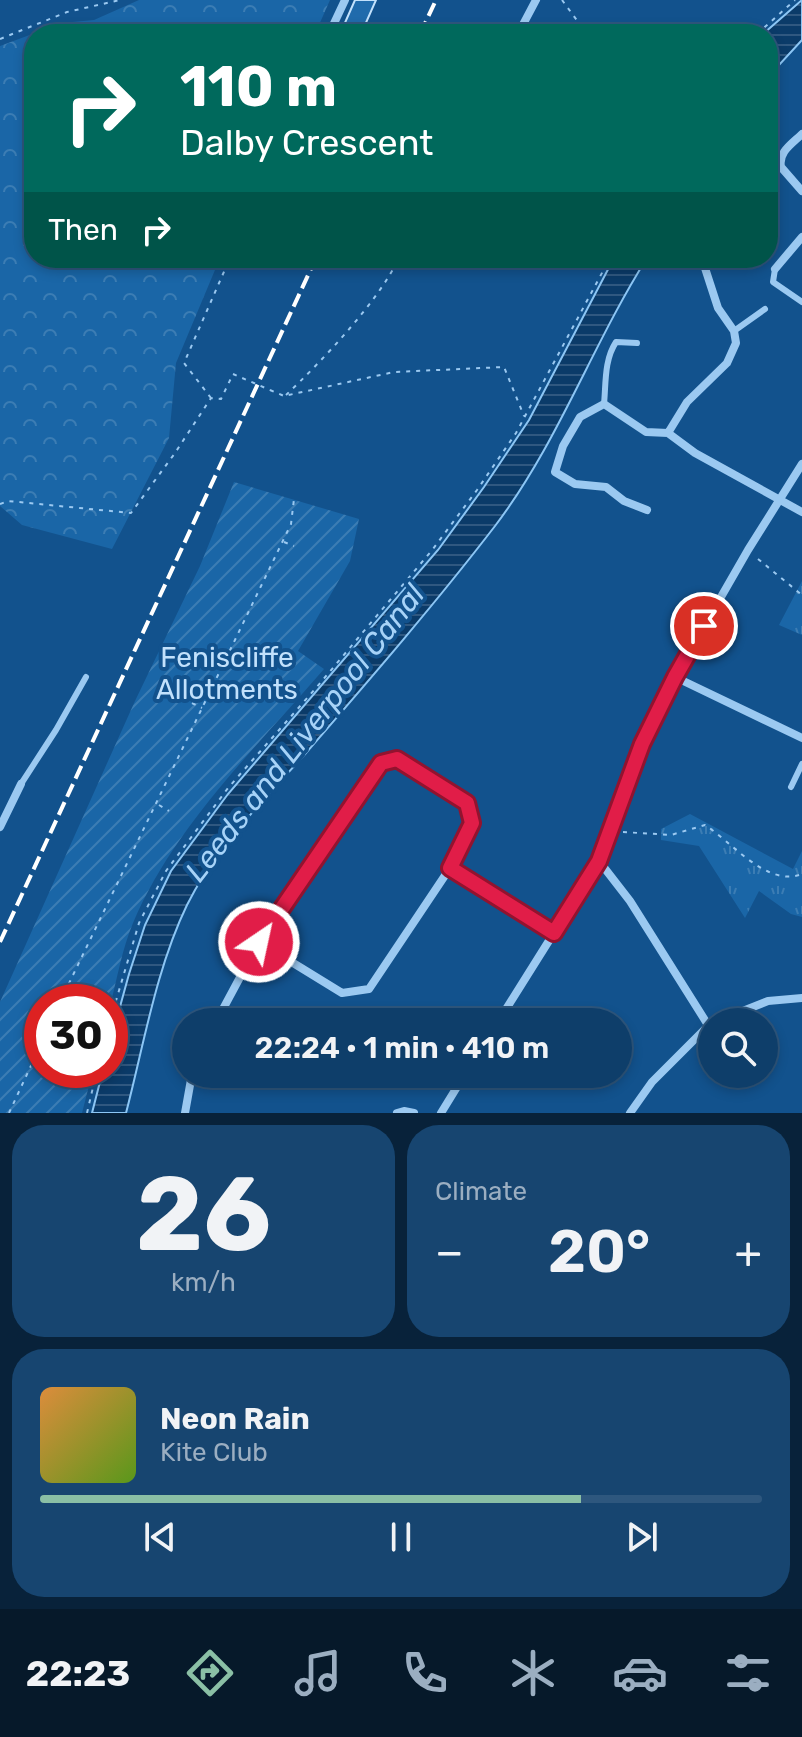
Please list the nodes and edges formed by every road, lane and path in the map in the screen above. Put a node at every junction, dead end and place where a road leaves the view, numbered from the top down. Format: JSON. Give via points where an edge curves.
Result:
{"nodes":[{"id":1,"x":120,"y":0,"type":"edge"},
{"id":2,"x":345,"y":0,"type":"edge"},
{"id":3,"x":536,"y":0,"type":"edge"},
{"id":4,"x":562,"y":0,"type":"edge"},
{"id":5,"x":795,"y":0,"type":"edge"},
{"id":6,"x":37,"y":24,"type":"edge"},
{"id":7,"x":334,"y":24,"type":"edge"},
{"id":8,"x":523,"y":24,"type":"edge"},
{"id":9,"x":580,"y":24,"type":"edge"},
{"id":10,"x":768,"y":24,"type":"edge"},
{"id":11,"x":24,"y":29,"type":"edge"},
{"id":12,"x":0,"y":39,"type":"edge"},
{"id":13,"x":802,"y":134,"type":"edge"},
{"id":14,"x":802,"y":191,"type":"edge"},
{"id":15,"x":802,"y":237,"type":"edge"},
{"id":16,"x":778,"y":265,"type":"edge"},
{"id":17,"x":226,"y":268,"type":"edge"},
{"id":18,"x":394,"y":268,"type":"edge"},
{"id":19,"x":604,"y":268,"type":"edge"},
{"id":20,"x":705,"y":268,"type":"edge"},
{"id":21,"x":775,"y":269,"type":"edge"},
{"id":22,"x":802,"y":302,"type":"edge"},
{"id":23,"x":765,"y":309,"type":"dead end"},
{"id":24,"x":734,"y":331,"type":"junction"},
{"id":25,"x":637,"y":343,"type":"dead end"},
{"id":26,"x":284,"y":396,"type":"junction"},
{"id":27,"x":211,"y":398,"type":"junction"},
{"id":28,"x":604,"y":404,"type":"junction"},
{"id":29,"x":524,"y":418,"type":"junction"},
{"id":30,"x":668,"y":433,"type":"junction"},
{"id":31,"x":802,"y":464,"type":"edge"},
{"id":32,"x":294,"y":499,"type":"dead end"},
{"id":33,"x":780,"y":499,"type":"junction"},
{"id":34,"x":0,"y":504,"type":"edge"},
{"id":35,"x":647,"y":510,"type":"dead end"},
{"id":36,"x":802,"y":512,"type":"edge"},
{"id":37,"x":283,"y":542,"type":"junction"},
{"id":38,"x":294,"y":546,"type":"dead end"},
{"id":39,"x":748,"y":550,"type":"junction"},
{"id":40,"x":802,"y":595,"type":"edge"},
{"id":41,"x":86,"y":677,"type":"dead end"},
{"id":42,"x":675,"y":677,"type":"junction"},
{"id":43,"x":192,"y":703,"type":"dead end"},
{"id":44,"x":203,"y":709,"type":"junction"},
{"id":45,"x":802,"y":738,"type":"edge"},
{"id":46,"x":802,"y":764,"type":"edge"},
{"id":47,"x":21,"y":784,"type":"joint"},
{"id":48,"x":791,"y":787,"type":"dead end"},
{"id":49,"x":158,"y":805,"type":"junction"},
{"id":50,"x":169,"y":811,"type":"dead end"},
{"id":51,"x":0,"y":827,"type":"edge"},
{"id":52,"x":610,"y":831,"type":"junction"},
{"id":53,"x":599,"y":861,"type":"junction"},
{"id":54,"x":450,"y":868,"type":"junction"},
{"id":55,"x":802,"y":874,"type":"edge"},
{"id":56,"x":554,"y":933,"type":"junction"},
{"id":57,"x":259,"y":942,"type":"junction"},
{"id":58,"x":68,"y":984,"type":"edge"},
{"id":59,"x":121,"y":984,"type":"edge"},
{"id":60,"x":802,"y":998,"type":"edge"},
{"id":61,"x":224,"y":1008,"type":"edge"},
{"id":62,"x":507,"y":1008,"type":"edge"},
{"id":63,"x":701,"y":1008,"type":"edge"},
{"id":64,"x":750,"y":1008,"type":"edge"},
{"id":65,"x":698,"y":1036,"type":"edge"},
{"id":66,"x":24,"y":1081,"type":"edge"},
{"id":67,"x":93,"y":1088,"type":"edge"},
{"id":68,"x":189,"y":1088,"type":"edge"},
{"id":69,"x":456,"y":1088,"type":"edge"},
{"id":70,"x":9,"y":1113,"type":"edge"},
{"id":71,"x":87,"y":1113,"type":"edge"},
{"id":72,"x":185,"y":1113,"type":"edge"},
{"id":73,"x":397,"y":1113,"type":"edge"},
{"id":74,"x":414,"y":1113,"type":"edge"},
{"id":75,"x":441,"y":1113,"type":"edge"},
{"id":76,"x":630,"y":1113,"type":"edge"}],
"edges":[{"from":1,"to":6,"type":"path"},
{"from":2,"to":7,"type":"street"},
{"from":3,"to":8,"type":"street"},
{"from":4,"to":9,"type":"path"},
{"from":5,"to":10,"type":"path"},
{"from":11,"to":12,"type":"path"},
{"from":13,"to":14,"type":"street","via":[[780,162]]},
{"from":15,"to":16,"type":"street"},
{"from":17,"to":27,"type":"path","via":[[184,363]]},
{"from":18,"to":26,"type":"path","via":[[314,369]]},
{"from":19,"to":29,"type":"path"},
{"from":20,"to":24,"type":"street","via":[[718,308]]},
{"from":21,"to":22,"type":"lane","via":[[773,282]]},
{"from":23,"to":24,"type":"lane"},
{"from":24,"to":30,"type":"street","via":[[736,343],[727,363],[687,402]]},
{"from":25,"to":28,"type":"lane","via":[[616,342],[612,348]]},
{"from":26,"to":27,"type":"path","bridge":true,"via":[[233,374],[221,399]]},
{"from":26,"to":29,"type":"path","via":[[394,372],[504,367]]},
{"from":27,"to":34,"type":"path","via":[[131,513]]},
{"from":28,"to":30,"type":"street","via":[[646,432]]},
{"from":28,"to":35,"type":"street","via":[[580,417],[555,472],[575,484],[606,487]]},
{"from":29,"to":59,"type":"path","via":[[433,549],[228,788],[171,864],[139,923]]},
{"from":30,"to":33,"type":"street"},
{"from":31,"to":33,"type":"street"},
{"from":32,"to":37,"type":"path"},
{"from":33,"to":36,"type":"street"},
{"from":33,"to":39,"type":"street"},
{"from":37,"to":38,"type":"path"},
{"from":37,"to":44,"type":"path"},
{"from":39,"to":40,"type":"path"},
{"from":39,"to":42,"type":"street"},
{"from":41,"to":47,"type":"lane"},
{"from":42,"to":45,"type":"street"},
{"from":42,"to":52,"type":"street","via":[[642,744]]},
{"from":43,"to":44,"type":"path"},
{"from":44,"to":49,"type":"path"},
{"from":46,"to":48,"type":"lane"},
{"from":47,"to":51,"type":"street"},
{"from":49,"to":50,"type":"path"},
{"from":49,"to":58,"type":"path"},
{"from":52,"to":53,"type":"street"},
{"from":52,"to":55,"type":"path","via":[[671,835],[705,825],[758,867],[788,876]]},
{"from":53,"to":56,"type":"street"},
{"from":53,"to":63,"type":"street"},
{"from":54,"to":56,"type":"street"},
{"from":54,"to":57,"type":"street","via":[[369,989],[342,993]]},
{"from":54,"to":57,"type":"street","via":[[472,823],[467,803],[397,759],[381,763]]},
{"from":56,"to":62,"type":"street"},
{"from":57,"to":61,"type":"street"},
{"from":60,"to":64,"type":"street"},
{"from":65,"to":76,"type":"street","via":[[652,1082]]},
{"from":66,"to":70,"type":"path"},
{"from":67,"to":71,"type":"path"},
{"from":68,"to":72,"type":"street"},
{"from":69,"to":75,"type":"street"},
{"from":73,"to":74,"type":"street"}]}
